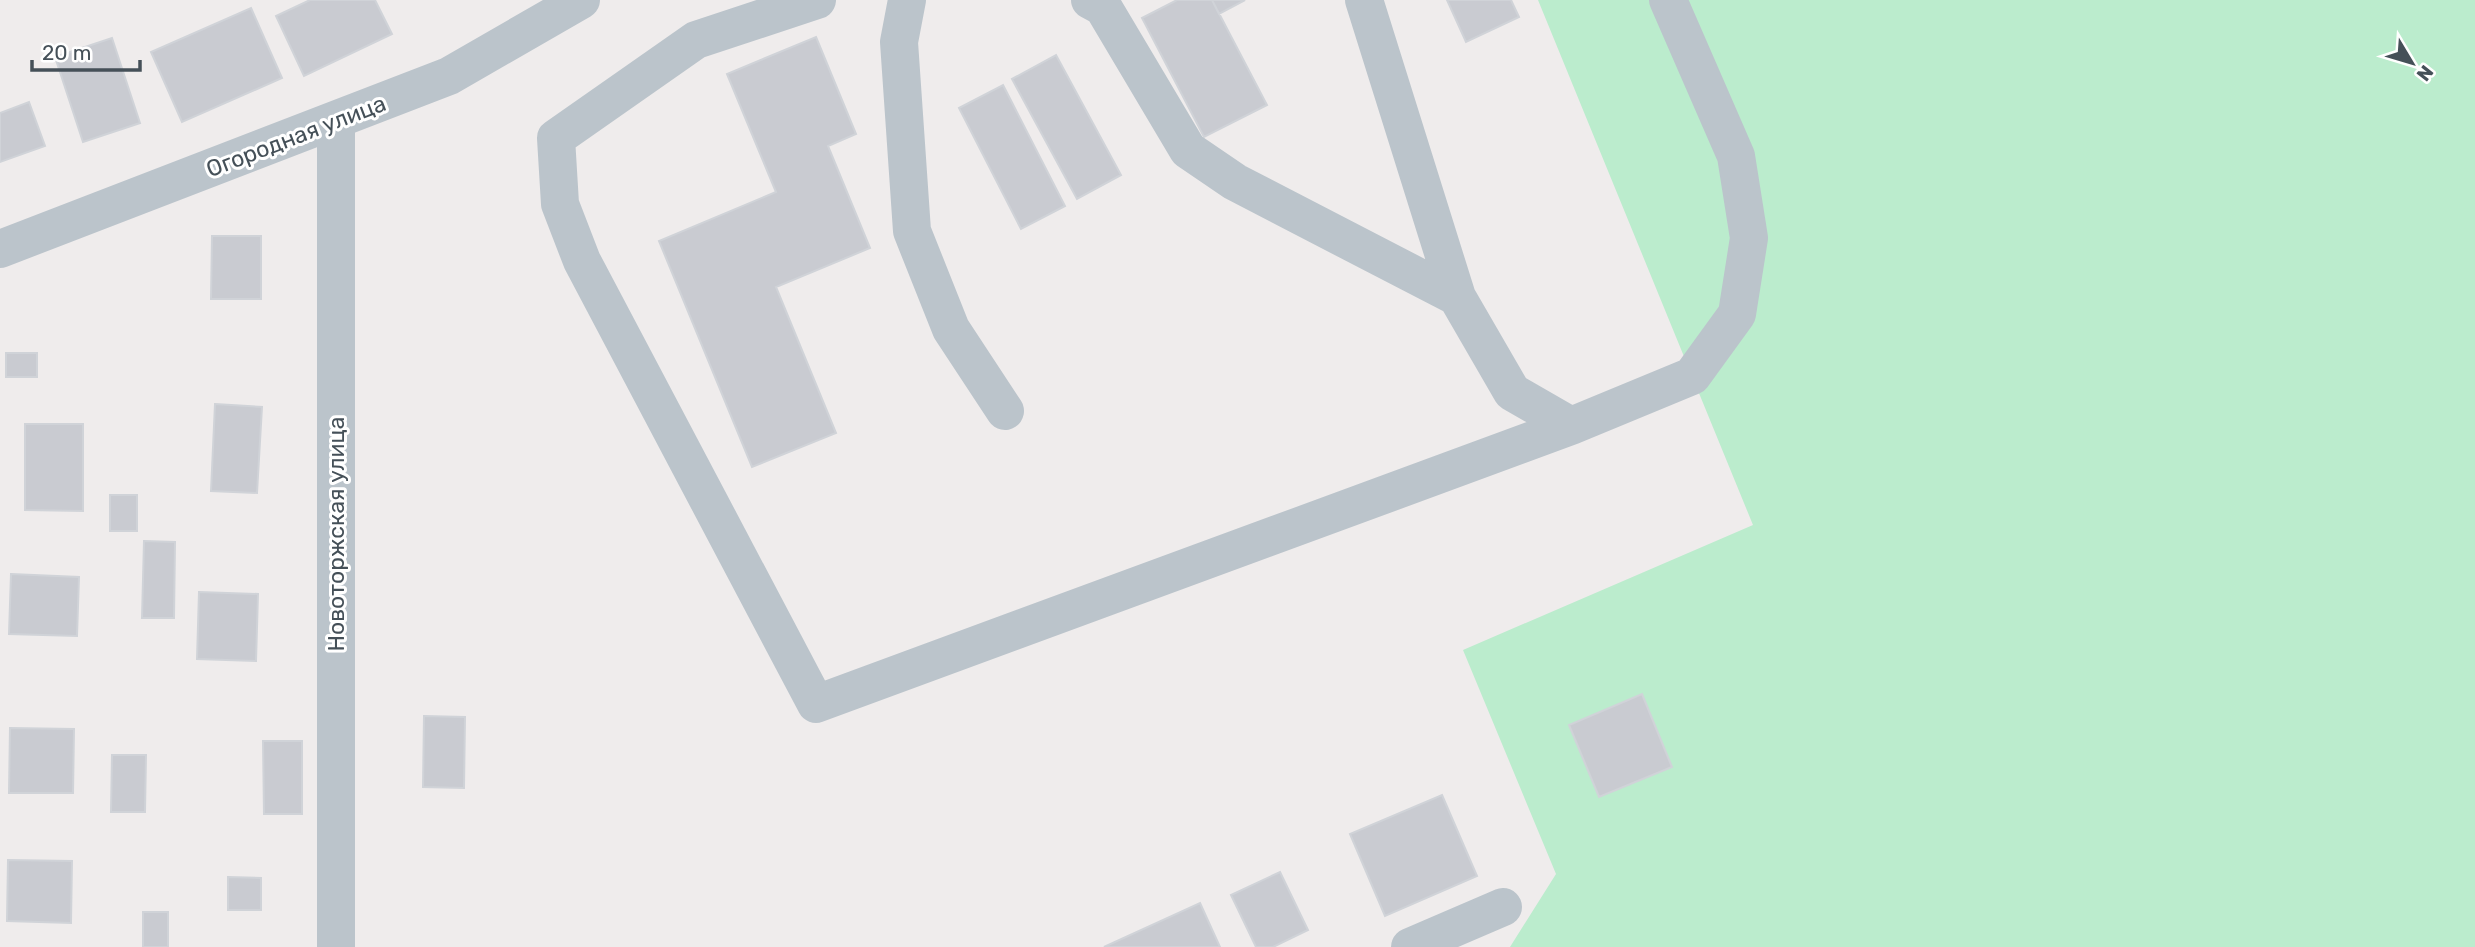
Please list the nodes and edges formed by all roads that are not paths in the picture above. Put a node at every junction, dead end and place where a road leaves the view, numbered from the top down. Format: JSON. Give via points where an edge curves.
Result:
{"nodes":[{"id":1,"x":581,"y":0,"type":"edge"},
{"id":2,"x":817,"y":0,"type":"edge"},
{"id":3,"x":907,"y":0,"type":"edge"},
{"id":4,"x":1090,"y":0,"type":"edge"},
{"id":5,"x":1364,"y":0,"type":"edge"},
{"id":6,"x":1668,"y":0,"type":"edge"},
{"id":7,"x":336,"y":121,"type":"junction"},
{"id":8,"x":0,"y":249,"type":"edge"},
{"id":9,"x":1457,"y":297,"type":"junction"},
{"id":10,"x":1005,"y":411,"type":"dead end"},
{"id":11,"x":1570,"y":426,"type":"junction"},
{"id":12,"x":1503,"y":907,"type":"dead end"},
{"id":13,"x":336,"y":947,"type":"edge"},
{"id":14,"x":1410,"y":947,"type":"edge"}],
"edges":[{"from":1,"to":7,"type":"street","name":"Огородная улица","via":[[449,76]]},
{"from":2,"to":11,"type":"street","via":[[696,40],[556,138],[560,204],[582,261],[816,704]]},
{"from":3,"to":10,"type":"street","via":[[899,42],[912,230],[951,328]]},
{"from":4,"to":9,"type":"street","via":[[1104,7],[1188,150],[1246,188]]},
{"from":5,"to":9,"type":"street"},
{"from":6,"to":11,"type":"street","via":[[1736,156],[1749,238],[1737,314],[1692,376]]},
{"from":7,"to":8,"type":"street","name":"Огородная улица"},
{"from":7,"to":13,"type":"street","name":"Новоторжская улица"},
{"from":9,"to":11,"type":"street","via":[[1512,392]]},
{"from":12,"to":14,"type":"street"}]}
